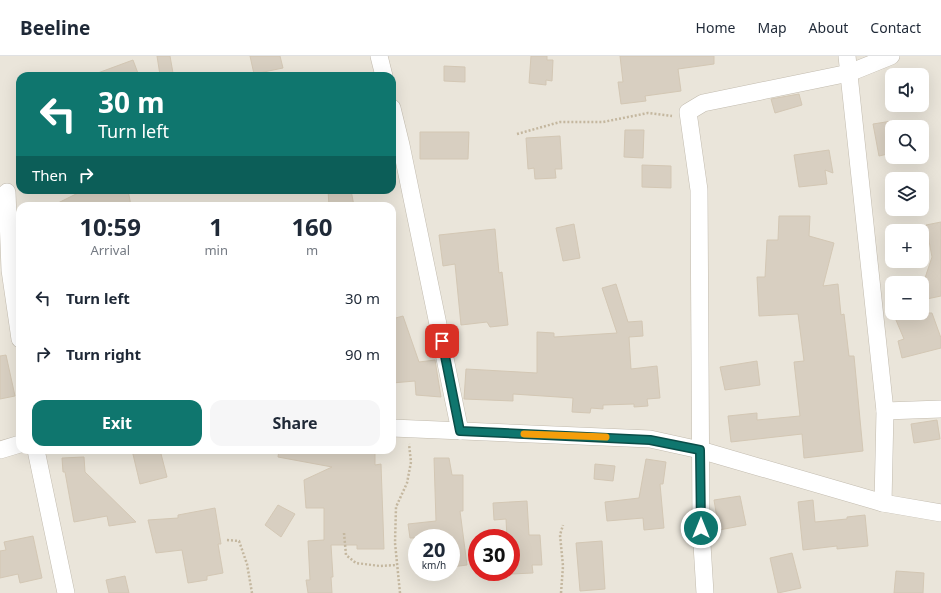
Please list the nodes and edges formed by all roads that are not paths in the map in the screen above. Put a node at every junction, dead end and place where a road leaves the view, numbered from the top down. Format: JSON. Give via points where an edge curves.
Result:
{"nodes":[{"id":1,"x":379,"y":56,"type":"edge"},
{"id":2,"x":846,"y":56,"type":"edge"},
{"id":3,"x":891,"y":56,"type":"edge"},
{"id":4,"x":383,"y":72,"type":"edge"},
{"id":5,"x":849,"y":73,"type":"junction"},
{"id":6,"x":396,"y":125,"type":"edge"},
{"id":7,"x":7,"y":192,"type":"dead end"},
{"id":8,"x":16,"y":311,"type":"edge"},
{"id":9,"x":941,"y":409,"type":"edge"},
{"id":10,"x":885,"y":411,"type":"junction"},
{"id":11,"x":397,"y":428,"type":"edge"},
{"id":12,"x":460,"y":431,"type":"junction"},
{"id":13,"x":16,"y":445,"type":"edge"},
{"id":14,"x":0,"y":450,"type":"edge"},
{"id":15,"x":700,"y":450,"type":"junction"},
{"id":16,"x":37,"y":454,"type":"edge"},
{"id":17,"x":882,"y":503,"type":"junction"},
{"id":18,"x":941,"y":513,"type":"edge"},
{"id":19,"x":66,"y":593,"type":"edge"},
{"id":20,"x":705,"y":593,"type":"edge"}],
"edges":[{"from":1,"to":4,"type":"street"},
{"from":2,"to":5,"type":"street"},
{"from":3,"to":5,"type":"street"},
{"from":5,"to":10,"type":"street"},
{"from":5,"to":15,"type":"street","via":[[703,103],[688,112],[699,190]]},
{"from":6,"to":12,"type":"street"},
{"from":7,"to":8,"type":"street","via":[[10,270]]},
{"from":9,"to":10,"type":"street"},
{"from":10,"to":17,"type":"street"},
{"from":11,"to":12,"type":"street"},
{"from":12,"to":15,"type":"street","via":[[650,440]]},
{"from":13,"to":14,"type":"street"},
{"from":15,"to":17,"type":"street"},
{"from":15,"to":20,"type":"street"},
{"from":16,"to":19,"type":"street"},
{"from":17,"to":18,"type":"street"}]}
